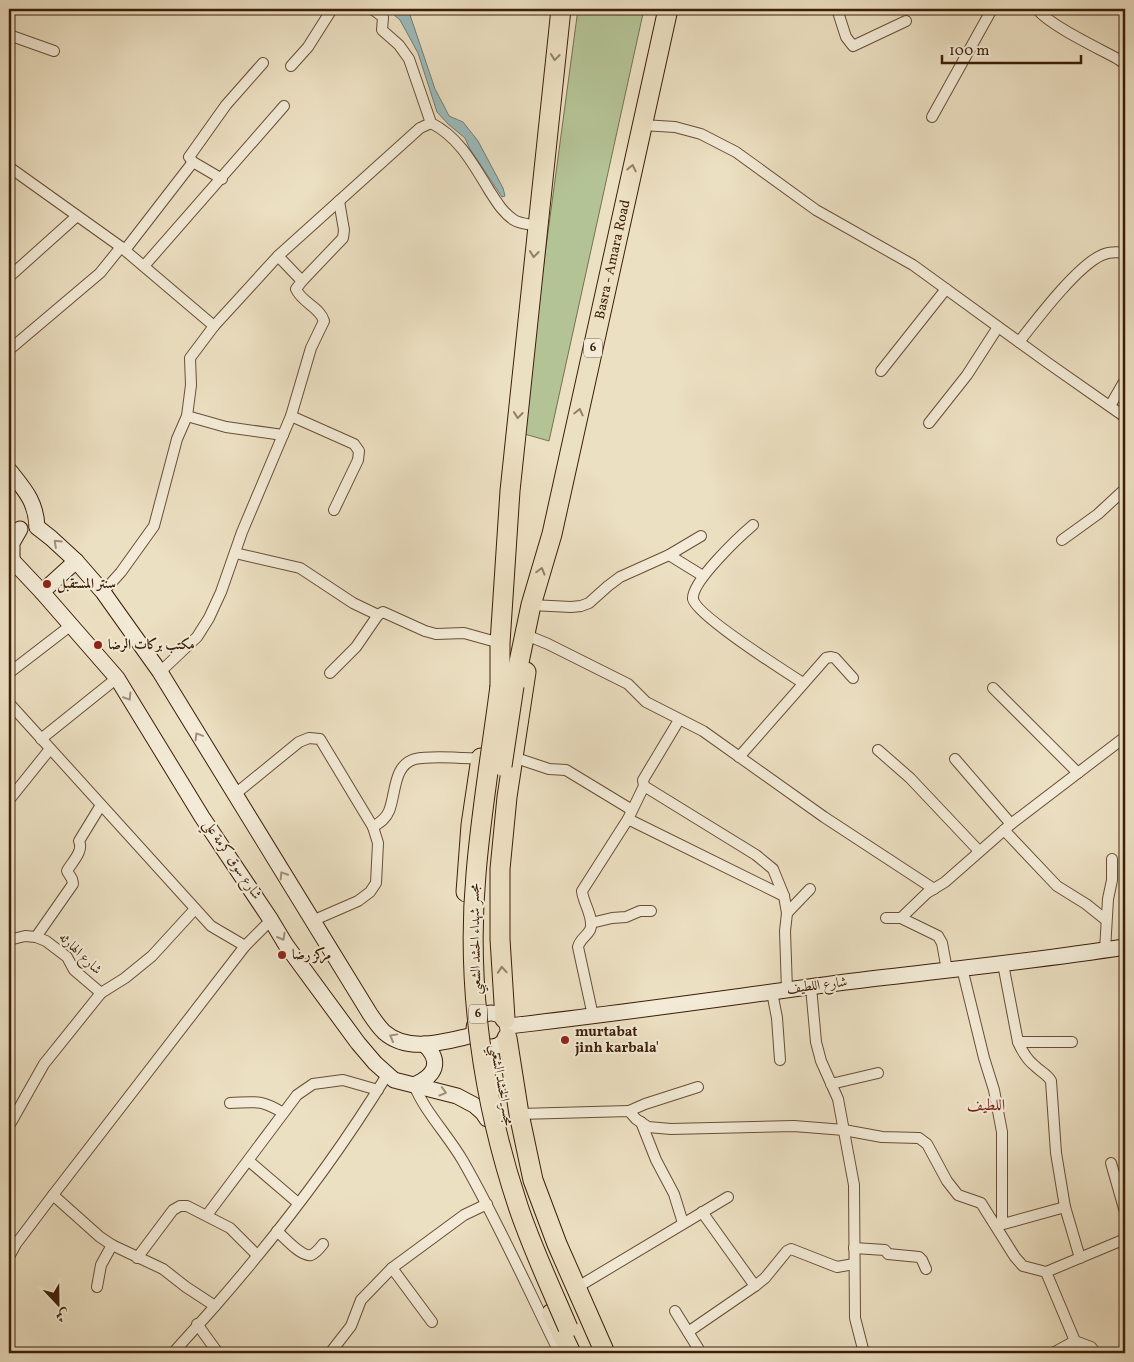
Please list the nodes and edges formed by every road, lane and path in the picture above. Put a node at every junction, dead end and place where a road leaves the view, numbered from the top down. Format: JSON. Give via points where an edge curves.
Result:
{"nodes":[{"id":1,"x":332,"y":9,"type":"edge"},
{"id":2,"x":372,"y":9,"type":"edge"},
{"id":3,"x":561,"y":9,"type":"edge"},
{"id":4,"x":668,"y":9,"type":"edge"},
{"id":5,"x":837,"y":9,"type":"edge"},
{"id":6,"x":992,"y":9,"type":"edge"},
{"id":7,"x":1037,"y":9,"type":"edge"},
{"id":8,"x":906,"y":21,"type":"dead end"},
{"id":9,"x":9,"y":35,"type":"edge"},
{"id":10,"x":54,"y":51,"type":"dead end"},
{"id":11,"x":263,"y":64,"type":"dead end"},
{"id":12,"x":1125,"y":64,"type":"edge"},
{"id":13,"x":291,"y":66,"type":"dead end"},
{"id":14,"x":284,"y":106,"type":"dead end"},
{"id":15,"x":932,"y":117,"type":"dead end"},
{"id":16,"x":431,"y":123,"type":"junction"},
{"id":17,"x":642,"y":124,"type":"junction"},
{"id":18,"x":193,"y":162,"type":"junction"},
{"id":19,"x":9,"y":167,"type":"edge"},
{"id":20,"x":222,"y":178,"type":"junction"},
{"id":21,"x":338,"y":201,"type":"junction"},
{"id":22,"x":77,"y":216,"type":"junction"},
{"id":23,"x":537,"y":226,"type":"junction"},
{"id":24,"x":123,"y":248,"type":"junction"},
{"id":25,"x":1125,"y":253,"type":"edge"},
{"id":26,"x":278,"y":256,"type":"junction"},
{"id":27,"x":144,"y":266,"type":"junction"},
{"id":28,"x":9,"y":277,"type":"edge"},
{"id":29,"x":302,"y":281,"type":"junction"},
{"id":30,"x":946,"y":289,"type":"junction"},
{"id":31,"x":214,"y":326,"type":"junction"},
{"id":32,"x":998,"y":327,"type":"junction"},
{"id":33,"x":1019,"y":342,"type":"junction"},
{"id":34,"x":9,"y":350,"type":"edge"},
{"id":35,"x":881,"y":371,"type":"dead end"},
{"id":36,"x":1125,"y":380,"type":"edge"},
{"id":37,"x":1110,"y":406,"type":"junction"},
{"id":38,"x":187,"y":416,"type":"junction"},
{"id":39,"x":291,"y":416,"type":"junction"},
{"id":40,"x":1125,"y":417,"type":"edge"},
{"id":41,"x":929,"y":423,"type":"dead end"},
{"id":42,"x":283,"y":435,"type":"junction"},
{"id":43,"x":9,"y":470,"type":"edge"},
{"id":44,"x":1125,"y":489,"type":"edge"},
{"id":45,"x":334,"y":510,"type":"dead end"},
{"id":46,"x":753,"y":525,"type":"dead end"},
{"id":47,"x":37,"y":527,"type":"junction"},
{"id":48,"x":14,"y":530,"type":"edge"},
{"id":49,"x":701,"y":536,"type":"dead end"},
{"id":50,"x":1062,"y":540,"type":"dead end"},
{"id":51,"x":235,"y":553,"type":"junction"},
{"id":52,"x":669,"y":555,"type":"junction"},
{"id":53,"x":10,"y":558,"type":"edge"},
{"id":54,"x":76,"y":561,"type":"junction"},
{"id":55,"x":703,"y":576,"type":"junction"},
{"id":56,"x":42,"y":592,"type":"junction"},
{"id":57,"x":103,"y":592,"type":"junction"},
{"id":58,"x":531,"y":605,"type":"junction"},
{"id":59,"x":378,"y":615,"type":"junction"},
{"id":60,"x":70,"y":626,"type":"junction"},
{"id":61,"x":526,"y":635,"type":"junction"},
{"id":62,"x":500,"y":643,"type":"junction"},
{"id":63,"x":160,"y":672,"type":"junction"},
{"id":64,"x":330,"y":673,"type":"dead end"},
{"id":65,"x":9,"y":674,"type":"edge"},
{"id":66,"x":117,"y":678,"type":"junction"},
{"id":67,"x":853,"y":678,"type":"dead end"},
{"id":68,"x":803,"y":683,"type":"junction"},
{"id":69,"x":507,"y":686,"type":"junction"},
{"id":70,"x":992,"y":688,"type":"dead end"},
{"id":71,"x":9,"y":703,"type":"edge"},
{"id":72,"x":679,"y":720,"type":"junction"},
{"id":73,"x":1125,"y":737,"type":"edge"},
{"id":74,"x":41,"y":739,"type":"junction"},
{"id":75,"x":50,"y":750,"type":"junction"},
{"id":76,"x":878,"y":750,"type":"dead end"},
{"id":77,"x":513,"y":757,"type":"junction"},
{"id":78,"x":739,"y":757,"type":"junction"},
{"id":79,"x":481,"y":759,"type":"junction"},
{"id":80,"x":955,"y":759,"type":"dead end"},
{"id":81,"x":1078,"y":773,"type":"junction"},
{"id":82,"x":644,"y":786,"type":"junction"},
{"id":83,"x":234,"y":795,"type":"junction"},
{"id":84,"x":9,"y":800,"type":"edge"},
{"id":85,"x":101,"y":805,"type":"junction"},
{"id":86,"x":630,"y":814,"type":"junction"},
{"id":87,"x":373,"y":827,"type":"junction"},
{"id":88,"x":1007,"y":827,"type":"junction"},
{"id":89,"x":979,"y":851,"type":"junction"},
{"id":90,"x":1112,"y":860,"type":"dead end"},
{"id":91,"x":810,"y":889,"type":"dead end"},
{"id":92,"x":934,"y":889,"type":"junction"},
{"id":93,"x":784,"y":896,"type":"junction"},
{"id":94,"x":196,"y":909,"type":"junction"},
{"id":95,"x":651,"y":911,"type":"dead end"},
{"id":96,"x":787,"y":914,"type":"junction"},
{"id":97,"x":886,"y":918,"type":"dead end"},
{"id":98,"x":900,"y":918,"type":"junction"},
{"id":99,"x":271,"y":920,"type":"junction"},
{"id":100,"x":1106,"y":920,"type":"junction"},
{"id":101,"x":312,"y":921,"type":"junction"},
{"id":102,"x":592,"y":922,"type":"junction"},
{"id":103,"x":36,"y":937,"type":"junction"},
{"id":104,"x":9,"y":940,"type":"edge"},
{"id":105,"x":245,"y":946,"type":"junction"},
{"id":106,"x":1125,"y":947,"type":"edge"},
{"id":107,"x":1106,"y":950,"type":"junction"},
{"id":108,"x":1004,"y":964,"type":"junction"},
{"id":109,"x":955,"y":969,"type":"junction"},
{"id":110,"x":811,"y":987,"type":"junction"},
{"id":111,"x":780,"y":991,"type":"junction"},
{"id":112,"x":101,"y":993,"type":"junction"},
{"id":113,"x":594,"y":1016,"type":"junction"},
{"id":114,"x":507,"y":1028,"type":"junction"},
{"id":115,"x":476,"y":1033,"type":"junction"},
{"id":116,"x":1018,"y":1042,"type":"junction"},
{"id":117,"x":1072,"y":1042,"type":"dead end"},
{"id":118,"x":424,"y":1044,"type":"junction"},
{"id":119,"x":780,"y":1060,"type":"dead end"},
{"id":120,"x":878,"y":1073,"type":"dead end"},
{"id":121,"x":387,"y":1075,"type":"junction"},
{"id":122,"x":414,"y":1084,"type":"junction"},
{"id":123,"x":831,"y":1084,"type":"junction"},
{"id":124,"x":698,"y":1087,"type":"dead end"},
{"id":125,"x":378,"y":1090,"type":"junction"},
{"id":126,"x":516,"y":1095,"type":"junction"},
{"id":127,"x":483,"y":1100,"type":"junction"},
{"id":128,"x":230,"y":1103,"type":"dead end"},
{"id":129,"x":630,"y":1111,"type":"junction"},
{"id":130,"x":283,"y":1113,"type":"junction"},
{"id":131,"x":518,"y":1114,"type":"junction"},
{"id":132,"x":487,"y":1119,"type":"junction"},
{"id":133,"x":641,"y":1122,"type":"junction"},
{"id":134,"x":9,"y":1126,"type":"edge"},
{"id":135,"x":844,"y":1130,"type":"junction"},
{"id":136,"x":249,"y":1161,"type":"junction"},
{"id":137,"x":1111,"y":1163,"type":"dead end"},
{"id":138,"x":53,"y":1195,"type":"junction"},
{"id":139,"x":728,"y":1197,"type":"dead end"},
{"id":140,"x":298,"y":1203,"type":"junction"},
{"id":141,"x":486,"y":1204,"type":"junction"},
{"id":142,"x":1065,"y":1207,"type":"junction"},
{"id":143,"x":702,"y":1212,"type":"junction"},
{"id":144,"x":1125,"y":1212,"type":"edge"},
{"id":145,"x":207,"y":1215,"type":"junction"},
{"id":146,"x":683,"y":1223,"type":"junction"},
{"id":147,"x":999,"y":1225,"type":"junction"},
{"id":148,"x":277,"y":1231,"type":"junction"},
{"id":149,"x":1125,"y":1239,"type":"edge"},
{"id":150,"x":324,"y":1244,"type":"dead end"},
{"id":151,"x":112,"y":1245,"type":"junction"},
{"id":152,"x":854,"y":1248,"type":"junction"},
{"id":153,"x":257,"y":1255,"type":"junction"},
{"id":154,"x":9,"y":1257,"type":"edge"},
{"id":155,"x":137,"y":1258,"type":"junction"},
{"id":156,"x":1080,"y":1258,"type":"junction"},
{"id":157,"x":854,"y":1264,"type":"junction"},
{"id":158,"x":392,"y":1268,"type":"junction"},
{"id":159,"x":926,"y":1269,"type":"dead end"},
{"id":160,"x":1046,"y":1272,"type":"junction"},
{"id":161,"x":755,"y":1286,"type":"junction"},
{"id":162,"x":97,"y":1287,"type":"dead end"},
{"id":163,"x":576,"y":1288,"type":"junction"},
{"id":164,"x":215,"y":1306,"type":"junction"},
{"id":165,"x":675,"y":1311,"type":"dead end"},
{"id":166,"x":432,"y":1322,"type":"dead end"},
{"id":167,"x":197,"y":1324,"type":"junction"},
{"id":168,"x":688,"y":1332,"type":"junction"},
{"id":169,"x":1075,"y":1341,"type":"junction"},
{"id":170,"x":568,"y":1344,"type":"edge"},
{"id":171,"x":173,"y":1353,"type":"edge"},
{"id":172,"x":218,"y":1353,"type":"edge"},
{"id":173,"x":330,"y":1353,"type":"edge"},
{"id":174,"x":591,"y":1353,"type":"edge"},
{"id":175,"x":605,"y":1353,"type":"edge"},
{"id":176,"x":700,"y":1353,"type":"edge"},
{"id":177,"x":864,"y":1353,"type":"edge"},
{"id":178,"x":1052,"y":1353,"type":"edge"},
{"id":179,"x":1096,"y":1353,"type":"edge"}],
"edges":[{"from":1,"to":13,"type":"street","via":[[308,47]]},
{"from":2,"to":16,"type":"street","via":[[383,17],[382,30],[409,59]]},
{"from":3,"to":23,"type":"highway","number":"6","one_way":true},
{"from":4,"to":17,"type":"highway","name":"Basra - Amara Road","number":"6"},
{"from":5,"to":8,"type":"street","via":[[846,37],[853,46]]},
{"from":6,"to":15,"type":"street"},
{"from":7,"to":12,"type":"street","via":[[1056,24]]},
{"from":9,"to":10,"type":"street"},
{"from":11,"to":18,"type":"street","via":[[226,105],[190,155]]},
{"from":14,"to":20,"type":"street"},
{"from":16,"to":21,"type":"street","via":[[420,128]]},
{"from":16,"to":23,"type":"street","via":[[444,129],[461,146],[506,214],[516,222]]},
{"from":17,"to":30,"type":"street","via":[[675,127],[701,134],[736,152],[816,210],[913,265]]},
{"from":58,"to":17,"type":"highway","name":"Basra - Amara Road","number":"6","one_way":true,"via":[[552,534]]},
{"from":18,"to":20,"type":"street"},
{"from":18,"to":24,"type":"street"},
{"from":19,"to":22,"type":"street"},
{"from":20,"to":27,"type":"street"},
{"from":21,"to":26,"type":"street"},
{"from":21,"to":29,"type":"street","via":[[343,238]]},
{"from":22,"to":24,"type":"street"},
{"from":22,"to":28,"type":"street"},
{"from":23,"to":62,"type":"highway","number":"6","one_way":true,"via":[[510,491]]},
{"from":24,"to":27,"type":"street"},
{"from":24,"to":34,"type":"street","via":[[100,273]]},
{"from":25,"to":33,"type":"street","via":[[1104,254],[1082,269]]},
{"from":26,"to":29,"type":"street"},
{"from":26,"to":31,"type":"street"},
{"from":27,"to":31,"type":"street"},
{"from":29,"to":39,"type":"street","via":[[296,289],[299,296],[322,315],[324,321],[311,348]]},
{"from":30,"to":32,"type":"street"},
{"from":30,"to":35,"type":"street"},
{"from":31,"to":38,"type":"street","via":[[190,358]]},
{"from":32,"to":33,"type":"street"},
{"from":32,"to":41,"type":"street","via":[[967,375]]},
{"from":33,"to":37,"type":"street"},
{"from":36,"to":37,"type":"street"},
{"from":37,"to":40,"type":"street"},
{"from":38,"to":42,"type":"street","via":[[226,427]]},
{"from":38,"to":57,"type":"street","via":[[176,439],[154,526]]},
{"from":39,"to":42,"type":"street"},
{"from":39,"to":45,"type":"street","via":[[354,444],[359,451],[358,460]]},
{"from":42,"to":51,"type":"street"},
{"from":43,"to":47,"type":"main road","via":[[32,502]]},
{"from":44,"to":50,"type":"street"},
{"from":46,"to":55,"type":"street"},
{"from":47,"to":48,"type":"main road"},
{"from":54,"to":47,"type":"main road","one_way":true},
{"from":48,"to":53,"type":"main road"},
{"from":49,"to":52,"type":"street"},
{"from":51,"to":59,"type":"street","via":[[300,568],[353,603]]},
{"from":51,"to":63,"type":"street","via":[[209,618],[197,637]]},
{"from":52,"to":55,"type":"street"},
{"from":52,"to":58,"type":"street","via":[[620,577],[580,606]]},
{"from":53,"to":56,"type":"main road","name":"شارع سوق كرمة علي"},
{"from":54,"to":56,"type":"main road"},
{"from":54,"to":57,"type":"main road"},
{"from":55,"to":68,"type":"street","via":[[694,592],[693,600],[697,606],[722,628]]},
{"from":56,"to":60,"type":"main road","name":"شارع سوق كرمة علي"},
{"from":57,"to":63,"type":"main road"},
{"from":58,"to":61,"type":"highway","name":"Basra - Amara Road","number":"6"},
{"from":59,"to":62,"type":"street","via":[[383,612],[436,634],[464,633]]},
{"from":59,"to":64,"type":"street","via":[[356,647]]},
{"from":60,"to":65,"type":"street"},
{"from":60,"to":66,"type":"main road","name":"شارع سوق كرمة علي"},
{"from":61,"to":69,"type":"highway","name":"Basra - Amara Road","number":"6"},
{"from":61,"to":72,"type":"street","via":[[628,684],[646,702]]},
{"from":61,"to":77,"type":"highway","via":[[530,651]]},
{"from":62,"to":69,"type":"highway","number":"6"},
{"from":62,"to":79,"type":"highway"},
{"from":83,"to":63,"type":"main road","one_way":true},
{"from":66,"to":74,"type":"street"},
{"from":66,"to":99,"type":"main road","name":"شارع سوق كرمة علي","one_way":true,"via":[[202,817]]},
{"from":67,"to":68,"type":"street","via":[[831,657],[826,658]]},
{"from":68,"to":78,"type":"street"},
{"from":69,"to":170,"type":"highway","name":"مجسر شهداء الحشد الشعبي","number":"6","bridge":true,"via":[[476,874],[474,974],[490,1096],[510,1180]]},
{"from":70,"to":81,"type":"street"},
{"from":71,"to":74,"type":"street"},
{"from":72,"to":78,"type":"street"},
{"from":72,"to":82,"type":"street","via":[[643,780]]},
{"from":73,"to":81,"type":"street"},
{"from":74,"to":75,"type":"street"},
{"from":75,"to":84,"type":"street"},
{"from":75,"to":85,"type":"street"},
{"from":76,"to":89,"type":"street","via":[[917,785]]},
{"from":77,"to":86,"type":"street","via":[[549,769],[566,770]]},
{"from":114,"to":77,"type":"highway","one_way":true,"via":[[500,939],[500,869]]},
{"from":78,"to":92,"type":"street"},
{"from":79,"to":87,"type":"street","via":[[414,760],[403,767],[397,778],[389,813]]},
{"from":79,"to":115,"type":"highway","via":[[471,825],[464,930]]},
{"from":80,"to":88,"type":"street"},
{"from":81,"to":88,"type":"street"},
{"from":82,"to":86,"type":"street"},
{"from":82,"to":93,"type":"street","via":[[756,855],[773,869]]},
{"from":83,"to":87,"type":"street","via":[[299,742],[309,738],[320,739]]},
{"from":101,"to":83,"type":"main road","one_way":true},
{"from":85,"to":94,"type":"street"},
{"from":85,"to":103,"type":"street","via":[[79,841],[80,849],[66,871],[73,884]]},
{"from":86,"to":93,"type":"street"},
{"from":86,"to":102,"type":"street","via":[[582,891]]},
{"from":87,"to":101,"type":"street","via":[[378,843],[376,883],[358,901]]},
{"from":88,"to":89,"type":"street"},
{"from":88,"to":100,"type":"street","via":[[1057,886]]},
{"from":89,"to":92,"type":"street"},
{"from":90,"to":100,"type":"street"},
{"from":91,"to":96,"type":"street"},
{"from":92,"to":98,"type":"street"},
{"from":93,"to":96,"type":"street"},
{"from":94,"to":105,"type":"street","via":[[211,926]]},
{"from":94,"to":112,"type":"street","via":[[152,956]]},
{"from":95,"to":102,"type":"street"},
{"from":96,"to":111,"type":"street"},
{"from":97,"to":98,"type":"street"},
{"from":98,"to":109,"type":"street","via":[[938,936]]},
{"from":99,"to":105,"type":"street"},
{"from":99,"to":121,"type":"main road","name":"شارع سوق كرمة علي","one_way":true,"via":[[344,1024]]},
{"from":100,"to":107,"type":"street"},
{"from":118,"to":101,"type":"main road","one_way":true,"via":[[405,1044],[385,1033]]},
{"from":102,"to":113,"type":"street","via":[[578,947]]},
{"from":103,"to":104,"type":"street","name":"شارع الهارثه"},
{"from":103,"to":112,"type":"street","name":"شارع الهارثه","via":[[67,957],[74,970]]},
{"from":105,"to":138,"type":"street"},
{"from":106,"to":107,"type":"main road","name":"شارع اللطيف"},
{"from":107,"to":108,"type":"main road","name":"شارع اللطيف"},
{"from":108,"to":109,"type":"main road","name":"شارع اللطيف"},
{"from":108,"to":116,"type":"street"},
{"from":109,"to":110,"type":"main road","name":"شارع اللطيف"},
{"from":109,"to":147,"type":"street","via":[[994,1090],[1002,1132]]},
{"from":110,"to":111,"type":"main road","name":"شارع اللطيف"},
{"from":110,"to":123,"type":"street","via":[[816,1042]]},
{"from":111,"to":113,"type":"main road","name":"شارع اللطيف"},
{"from":111,"to":119,"type":"street","via":[[777,1018]]},
{"from":112,"to":134,"type":"street","via":[[44,1064]]},
{"from":113,"to":114,"type":"main road","name":"شارع اللطيف"},
{"from":114,"to":115,"type":"main road","via":[[502,1044],[490,1048],[483,1046]]},
{"from":114,"to":115,"type":"main road","via":[[493,1012],[486,1013],[480,1016]]},
{"from":114,"to":126,"type":"highway"},
{"from":115,"to":118,"type":"main road"},
{"from":115,"to":127,"type":"highway"},
{"from":116,"to":117,"type":"street"},
{"from":116,"to":142,"type":"street","via":[[1022,1052],[1051,1081],[1056,1153]]},
{"from":118,"to":122,"type":"main road","via":[[435,1060],[434,1070],[427,1079]]},
{"from":120,"to":123,"type":"street"},
{"from":121,"to":122,"type":"main road","name":"شارع سوق كرمة علي","via":[[394,1080]]},
{"from":121,"to":125,"type":"street"},
{"from":122,"to":132,"type":"main road","name":"شارع سوق كرمة علي","one_way":true,"via":[[457,1096],[474,1105]]},
{"from":122,"to":141,"type":"street","via":[[420,1100],[450,1140]]},
{"from":123,"to":135,"type":"street","via":[[838,1098]]},
{"from":124,"to":129,"type":"street"},
{"from":125,"to":130,"type":"street","via":[[343,1080],[313,1084],[297,1095]]},
{"from":125,"to":140,"type":"street"},
{"from":126,"to":127,"type":"highway","via":[[512,1090],[501,1087],[490,1090]]},
{"from":126,"to":131,"type":"highway"},
{"from":127,"to":132,"type":"highway"},
{"from":128,"to":130,"type":"street","via":[[269,1104]]},
{"from":129,"to":131,"type":"street"},
{"from":129,"to":133,"type":"street"},
{"from":130,"to":136,"type":"street"},
{"from":131,"to":163,"type":"highway","via":[[534,1180]]},
{"from":132,"to":170,"type":"highway","via":[[510,1206],[533,1269]]},
{"from":133,"to":135,"type":"street","via":[[648,1127],[671,1129],[774,1126]]},
{"from":133,"to":146,"type":"street","via":[[674,1194]]},
{"from":135,"to":147,"type":"street","via":[[882,1137],[919,1138],[927,1144],[958,1195],[980,1203]]},
{"from":135,"to":152,"type":"street","via":[[854,1185]]},
{"from":136,"to":140,"type":"street"},
{"from":136,"to":145,"type":"street"},
{"from":137,"to":144,"type":"street"},
{"from":138,"to":151,"type":"street"},
{"from":138,"to":154,"type":"street"},
{"from":139,"to":143,"type":"street"},
{"from":140,"to":148,"type":"street"},
{"from":141,"to":158,"type":"street","via":[[464,1215]]},
{"from":141,"to":170,"type":"street"},
{"from":142,"to":147,"type":"street"},
{"from":142,"to":156,"type":"street"},
{"from":143,"to":146,"type":"street"},
{"from":143,"to":161,"type":"street"},
{"from":145,"to":153,"type":"street","via":[[230,1228]]},
{"from":145,"to":155,"type":"street","via":[[187,1206],[173,1210]]},
{"from":146,"to":163,"type":"street"},
{"from":147,"to":160,"type":"street","via":[[1015,1257],[1024,1266]]},
{"from":148,"to":150,"type":"street","via":[[306,1255],[312,1255]]},
{"from":148,"to":153,"type":"street"},
{"from":149,"to":156,"type":"street"},
{"from":151,"to":155,"type":"street"},
{"from":151,"to":162,"type":"street","via":[[101,1265]]},
{"from":152,"to":157,"type":"street"},
{"from":152,"to":159,"type":"street","via":[[912,1255],[922,1260]]},
{"from":153,"to":164,"type":"street"},
{"from":155,"to":164,"type":"street","via":[[163,1269]]},
{"from":156,"to":160,"type":"street"},
{"from":157,"to":161,"type":"street","via":[[837,1266],[792,1249]]},
{"from":157,"to":177,"type":"street","via":[[855,1318]]},
{"from":158,"to":166,"type":"street"},
{"from":158,"to":173,"type":"street","via":[[361,1300],[351,1326]]},
{"from":160,"to":169,"type":"street"},
{"from":161,"to":168,"type":"street"},
{"from":163,"to":175,"type":"highway"},
{"from":164,"to":167,"type":"street"},
{"from":165,"to":168,"type":"street"},
{"from":167,"to":171,"type":"street"},
{"from":167,"to":172,"type":"street"},
{"from":168,"to":176,"type":"street"},
{"from":169,"to":178,"type":"street"},
{"from":169,"to":179,"type":"street","via":[[1091,1347]]},
{"from":170,"to":174,"type":"highway","number":"6"}]}
